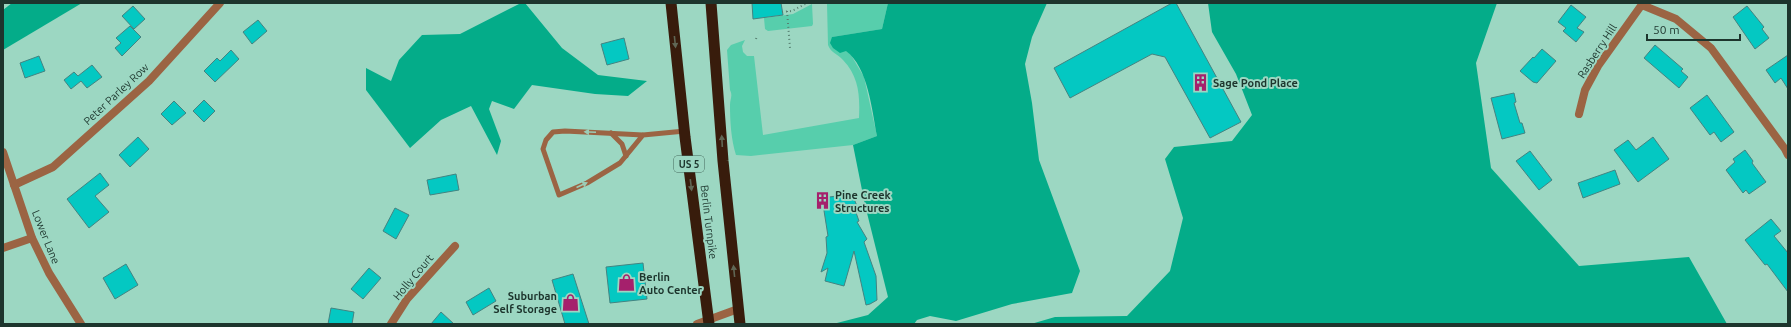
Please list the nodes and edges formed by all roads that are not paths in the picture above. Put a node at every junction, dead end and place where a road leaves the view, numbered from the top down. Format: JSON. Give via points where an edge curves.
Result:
{"nodes":[{"id":1,"x":220,"y":3,"type":"edge"},
{"id":2,"x":671,"y":3,"type":"edge"},
{"id":3,"x":711,"y":3,"type":"edge"},
{"id":4,"x":1642,"y":4,"type":"edge"},
{"id":5,"x":1579,"y":114,"type":"dead end"},
{"id":6,"x":685,"y":130,"type":"junction"},
{"id":7,"x":611,"y":133,"type":"junction"},
{"id":8,"x":643,"y":135,"type":"junction"},
{"id":9,"x":3,"y":152,"type":"edge"},
{"id":10,"x":1788,"y":155,"type":"edge"},
{"id":11,"x":626,"y":156,"type":"junction"},
{"id":12,"x":14,"y":185,"type":"junction"},
{"id":13,"x":32,"y":238,"type":"junction"},
{"id":14,"x":455,"y":246,"type":"dead end"},
{"id":15,"x":3,"y":248,"type":"edge"},
{"id":16,"x":738,"y":309,"type":"junction"},
{"id":17,"x":709,"y":322,"type":"edge"},
{"id":18,"x":81,"y":324,"type":"edge"},
{"id":19,"x":391,"y":324,"type":"edge"},
{"id":20,"x":697,"y":324,"type":"edge"},
{"id":21,"x":740,"y":324,"type":"edge"}],
"edges":[{"from":1,"to":12,"type":"street","name":"Peter Parley Row","via":[[149,81],[52,167]]},
{"from":2,"to":6,"type":"highway","name":"Berlin Turnpike","number":"US 5","one_way":true},
{"from":16,"to":3,"type":"highway","name":"Berlin Turnpike","one_way":true},
{"from":4,"to":5,"type":"street","name":"Rasberry Hill","via":[[1598,66],[1585,90]]},
{"from":4,"to":10,"type":"street","via":[[1676,19],[1711,48]]},
{"from":6,"to":8,"type":"lane"},
{"from":6,"to":17,"type":"highway","name":"Berlin Turnpike","number":"US 5","one_way":true},
{"from":7,"to":8,"type":"lane"},
{"from":7,"to":11,"type":"lane","via":[[622,144]]},
{"from":7,"to":11,"type":"lane","one_way":true,"via":[[553,132],[546,140],[544,149],[559,194],[610,170]]},
{"from":8,"to":11,"type":"lane"},
{"from":9,"to":12,"type":"street","name":"Lower Lane"},
{"from":12,"to":13,"type":"street","name":"Lower Lane"},
{"from":13,"to":15,"type":"street"},
{"from":13,"to":18,"type":"street","name":"Lower Lane","via":[[49,273]]},
{"from":14,"to":19,"type":"street","name":"Holly Court","via":[[407,299]]},
{"from":16,"to":17,"type":"street"},
{"from":16,"to":21,"type":"highway","name":"Berlin Turnpike"},
{"from":17,"to":20,"type":"street"}]}
